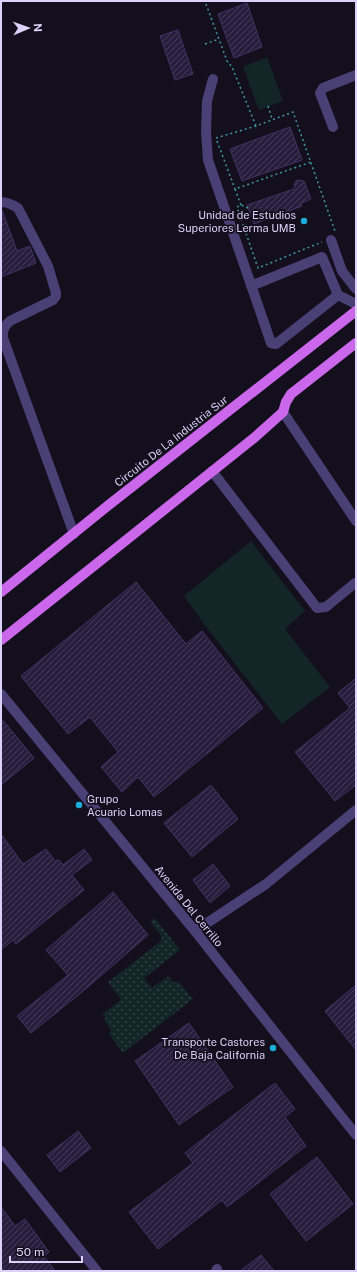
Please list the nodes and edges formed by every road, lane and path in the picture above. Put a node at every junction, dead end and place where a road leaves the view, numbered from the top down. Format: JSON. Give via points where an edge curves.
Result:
{"nodes":[{"id":1,"x":206,"y":4,"type":"dead end"},
{"id":2,"x":219,"y":39,"type":"junction"},
{"id":3,"x":204,"y":44,"type":"dead end"},
{"id":4,"x":356,"y":75,"type":"edge"},
{"id":5,"x":213,"y":79,"type":"dead end"},
{"id":6,"x":268,"y":106,"type":"dead end"},
{"id":7,"x":272,"y":119,"type":"junction"},
{"id":8,"x":256,"y":126,"type":"junction"},
{"id":9,"x":333,"y":127,"type":"dead end"},
{"id":10,"x":211,"y":137,"type":"junction"},
{"id":11,"x":311,"y":162,"type":"junction"},
{"id":12,"x":235,"y":190,"type":"junction"},
{"id":13,"x":1,"y":202,"type":"edge"},
{"id":14,"x":241,"y":205,"type":"junction"},
{"id":15,"x":248,"y":208,"type":"dead end"},
{"id":16,"x":331,"y":239,"type":"junction"},
{"id":17,"x":251,"y":286,"type":"junction"},
{"id":18,"x":356,"y":289,"type":"edge"},
{"id":19,"x":338,"y":295,"type":"junction"},
{"id":20,"x":356,"y":304,"type":"edge"},
{"id":21,"x":356,"y":311,"type":"edge"},
{"id":22,"x":356,"y":343,"type":"edge"},
{"id":23,"x":283,"y":412,"type":"junction"},
{"id":24,"x":212,"y":472,"type":"junction"},
{"id":25,"x":356,"y":521,"type":"edge"},
{"id":26,"x":74,"y":534,"type":"junction"},
{"id":27,"x":355,"y":583,"type":"edge"},
{"id":28,"x":1,"y":592,"type":"edge"},
{"id":29,"x":1,"y":640,"type":"edge"},
{"id":30,"x":1,"y":694,"type":"edge"},
{"id":31,"x":356,"y":810,"type":"edge"},
{"id":32,"x":195,"y":931,"type":"junction"},
{"id":33,"x":356,"y":1135,"type":"edge"},
{"id":34,"x":1,"y":1151,"type":"edge"},
{"id":35,"x":97,"y":1271,"type":"edge"}],
"edges":[{"from":1,"to":2,"type":"path"},
{"from":2,"to":3,"type":"path"},
{"from":2,"to":8,"type":"path"},
{"from":4,"to":9,"type":"street","via":[[321,90],[320,94]]},
{"from":5,"to":10,"type":"street","via":[[207,101]]},
{"from":6,"to":7,"type":"path"},
{"from":7,"to":8,"type":"path"},
{"from":7,"to":11,"type":"path","via":[[293,112]]},
{"from":8,"to":10,"type":"path"},
{"from":10,"to":12,"type":"path"},
{"from":10,"to":17,"type":"street","via":[[208,160]]},
{"from":11,"to":12,"type":"path"},
{"from":11,"to":16,"type":"path"},
{"from":12,"to":14,"type":"path"},
{"from":13,"to":26,"type":"street","via":[[18,208],[48,266],[56,293],[54,300],[10,321],[2,332]]},
{"from":14,"to":15,"type":"path"},
{"from":14,"to":16,"type":"path","via":[[237,207],[258,268]]},
{"from":16,"to":18,"type":"street","via":[[342,271]]},
{"from":17,"to":19,"type":"street","via":[[321,257]]},
{"from":17,"to":19,"type":"street","via":[[273,344]]},
{"from":19,"to":20,"type":"street"},
{"from":21,"to":26,"type":"main road","name":"Circuito De La Industria Sur"},
{"from":22,"to":23,"type":"main road","via":[[291,394]]},
{"from":23,"to":24,"type":"main road"},
{"from":23,"to":25,"type":"street"},
{"from":24,"to":27,"type":"street","via":[[317,608],[326,608]]},
{"from":24,"to":29,"type":"main road"},
{"from":26,"to":28,"type":"main road","name":"Circuito De La Industria Sur"},
{"from":30,"to":32,"type":"street","name":"Avenida Del Cerrillo"},
{"from":31,"to":32,"type":"street","via":[[266,884]]},
{"from":32,"to":33,"type":"street","name":"Avenida Del Cerrillo"},
{"from":34,"to":35,"type":"street"}]}
